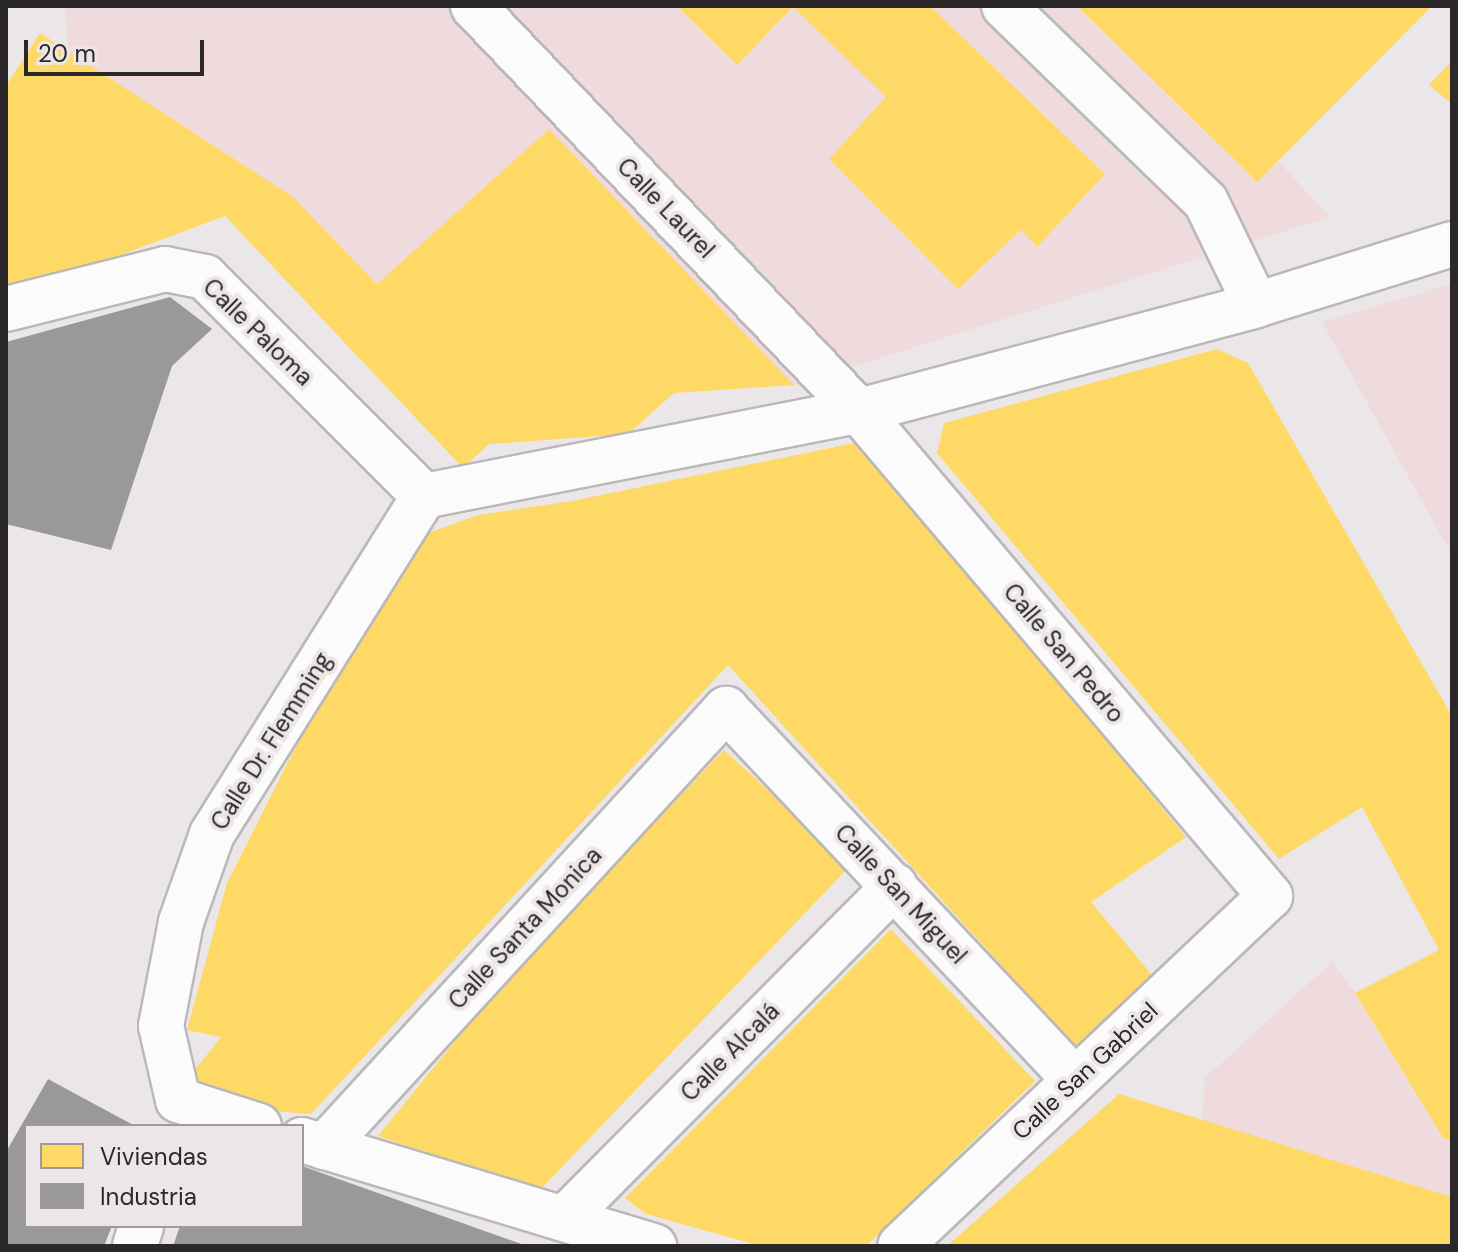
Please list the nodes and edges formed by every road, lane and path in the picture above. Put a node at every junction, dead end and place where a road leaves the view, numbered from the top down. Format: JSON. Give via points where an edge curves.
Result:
{"nodes":[{"id":1,"x":473,"y":6,"type":"edge"},
{"id":2,"x":1004,"y":6,"type":"edge"},
{"id":3,"x":1452,"y":244,"type":"edge"},
{"id":4,"x":1256,"y":305,"type":"junction"},
{"id":5,"x":6,"y":309,"type":"edge"},
{"id":6,"x":859,"y":411,"type":"junction"},
{"id":7,"x":424,"y":496,"type":"junction"},
{"id":8,"x":726,"y":709,"type":"joint"},
{"id":9,"x":895,"y":886,"type":"junction"},
{"id":10,"x":1270,"y":896,"type":"joint"},
{"id":11,"x":1075,"y":1080,"type":"junction"},
{"id":12,"x":174,"y":1113,"type":"edge"},
{"id":13,"x":246,"y":1124,"type":"edge"},
{"id":14,"x":313,"y":1143,"type":"edge"},
{"id":15,"x":565,"y":1218,"type":"junction"},
{"id":16,"x":654,"y":1246,"type":"edge"},
{"id":17,"x":900,"y":1246,"type":"edge"}],
"edges":[{"from":1,"to":6,"type":"street","name":"Calle Laurel"},
{"from":2,"to":4,"type":"street","via":[[1206,202]]},
{"from":3,"to":4,"type":"street"},
{"from":4,"to":6,"type":"street"},
{"from":5,"to":7,"type":"street","name":"Calle Paloma","via":[[165,269],[205,277]]},
{"from":6,"to":7,"type":"street"},
{"from":6,"to":10,"type":"street","name":"Calle San Pedro"},
{"from":7,"to":12,"type":"street","name":"Calle Dr. Flemming","via":[[212,834],[181,922],[161,1026]]},
{"from":8,"to":9,"type":"street","name":"Calle San Miguel"},
{"from":8,"to":14,"type":"street","name":"Calle Santa Monica"},
{"from":9,"to":11,"type":"street","name":"Calle San Miguel"},
{"from":9,"to":15,"type":"street","name":"Calle Alcalá"},
{"from":10,"to":11,"type":"street","name":"Calle San Gabriel"},
{"from":11,"to":17,"type":"street","name":"Calle San Gabriel"},
{"from":12,"to":13,"type":"street"},
{"from":14,"to":15,"type":"street"},
{"from":15,"to":16,"type":"street"}]}
